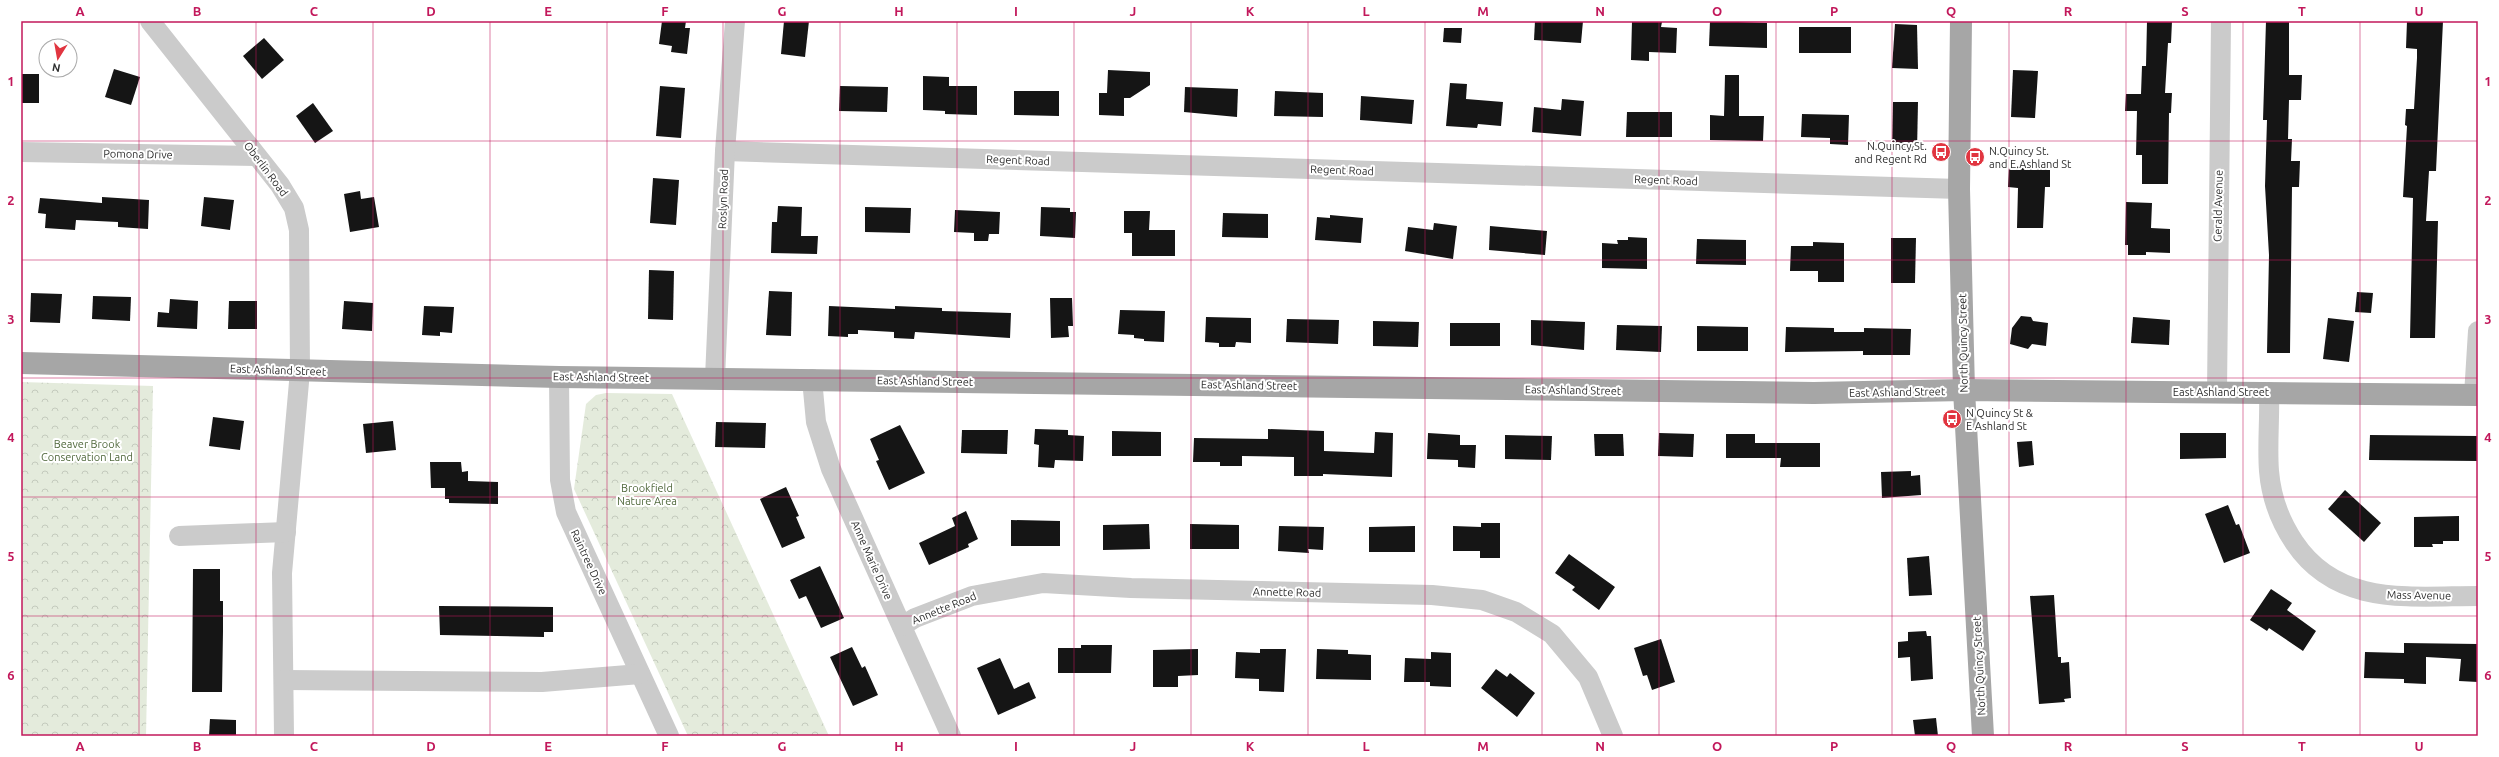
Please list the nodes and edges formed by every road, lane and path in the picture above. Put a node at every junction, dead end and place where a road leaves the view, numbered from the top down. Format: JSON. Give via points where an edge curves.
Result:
{"nodes":[{"id":1,"x":150,"y":21,"type":"edge"},
{"id":2,"x":735,"y":21,"type":"edge"},
{"id":3,"x":1961,"y":21,"type":"edge"},
{"id":4,"x":2221,"y":21,"type":"edge"},
{"id":5,"x":725,"y":151,"type":"junction"},
{"id":6,"x":21,"y":152,"type":"edge"},
{"id":7,"x":256,"y":156,"type":"junction"},
{"id":8,"x":1959,"y":189,"type":"junction"},
{"id":9,"x":2478,"y":331,"type":"edge"},
{"id":10,"x":21,"y":363,"type":"edge"},
{"id":11,"x":300,"y":371,"type":"junction"},
{"id":12,"x":559,"y":376,"type":"junction"},
{"id":13,"x":715,"y":378,"type":"junction"},
{"id":14,"x":812,"y":379,"type":"junction"},
{"id":15,"x":1964,"y":390,"type":"junction"},
{"id":16,"x":2217,"y":392,"type":"junction"},
{"id":17,"x":2269,"y":392,"type":"junction"},
{"id":18,"x":2476,"y":395,"type":"edge"},
{"id":19,"x":286,"y":532,"type":"junction"},
{"id":20,"x":179,"y":536,"type":"dead end"},
{"id":21,"x":2478,"y":596,"type":"edge"},
{"id":22,"x":902,"y":626,"type":"junction"},
{"id":23,"x":640,"y":674,"type":"junction"},
{"id":24,"x":284,"y":680,"type":"junction"},
{"id":25,"x":284,"y":736,"type":"edge"},
{"id":26,"x":668,"y":736,"type":"edge"},
{"id":27,"x":951,"y":736,"type":"edge"},
{"id":28,"x":1613,"y":736,"type":"edge"},
{"id":29,"x":1983,"y":736,"type":"edge"}],
"edges":[{"from":1,"to":7,"type":"street","name":"Oberlin Road"},
{"from":2,"to":5,"type":"street","name":"Roslyn Road"},
{"from":3,"to":8,"type":"main road","name":"North Quincy Street"},
{"from":4,"to":16,"type":"street","name":"Gerald Avenue"},
{"from":5,"to":8,"type":"street","name":"Regent Road"},
{"from":5,"to":13,"type":"street","name":"Roslyn Road"},
{"from":6,"to":7,"type":"street","name":"Pomona Drive"},
{"from":7,"to":11,"type":"street","name":"Oberlin Road","via":[[280,185],[294,208],[299,230]]},
{"from":8,"to":15,"type":"main road","name":"North Quincy Street"},
{"from":9,"to":18,"type":"street"},
{"from":10,"to":11,"type":"main road","name":"East Ashland Street"},
{"from":11,"to":12,"type":"main road","name":"East Ashland Street"},
{"from":11,"to":19,"type":"street","name":"Oberlin Road"},
{"from":12,"to":13,"type":"main road","name":"East Ashland Street"},
{"from":12,"to":23,"type":"street","name":"Raintree Drive","via":[[560,480],[566,512]]},
{"from":13,"to":14,"type":"main road","name":"East Ashland Street"},
{"from":14,"to":15,"type":"main road","name":"East Ashland Street","via":[[1814,393]]},
{"from":14,"to":22,"type":"street","name":"Anne Marie Drive","via":[[816,422],[831,469]]},
{"from":15,"to":16,"type":"main road","name":"East Ashland Street"},
{"from":15,"to":29,"type":"main road","name":"North Quincy Street"},
{"from":16,"to":17,"type":"main road","name":"East Ashland Street"},
{"from":17,"to":18,"type":"main road","name":"East Ashland Street"},
{"from":17,"to":21,"type":"street","name":"Mass Avenue","via":[[2269,471],[2275,503],[2285,528],[2304,556],[2329,578],[2356,590],[2386,596]]},
{"from":19,"to":20,"type":"street"},
{"from":19,"to":24,"type":"street","name":"Oberlin Road","via":[[282,573]]},
{"from":22,"to":27,"type":"street","name":"Anne Marie Drive"},
{"from":22,"to":28,"type":"street","name":"Annette Road","via":[[914,618],[972,596],[1044,583],[1131,588],[1432,595],[1482,600],[1516,612],[1552,634],[1588,677]]},
{"from":23,"to":24,"type":"street","via":[[542,682]]},
{"from":23,"to":26,"type":"street","name":"Raintree Drive"},
{"from":24,"to":25,"type":"street","name":"Oberlin Road"}]}
